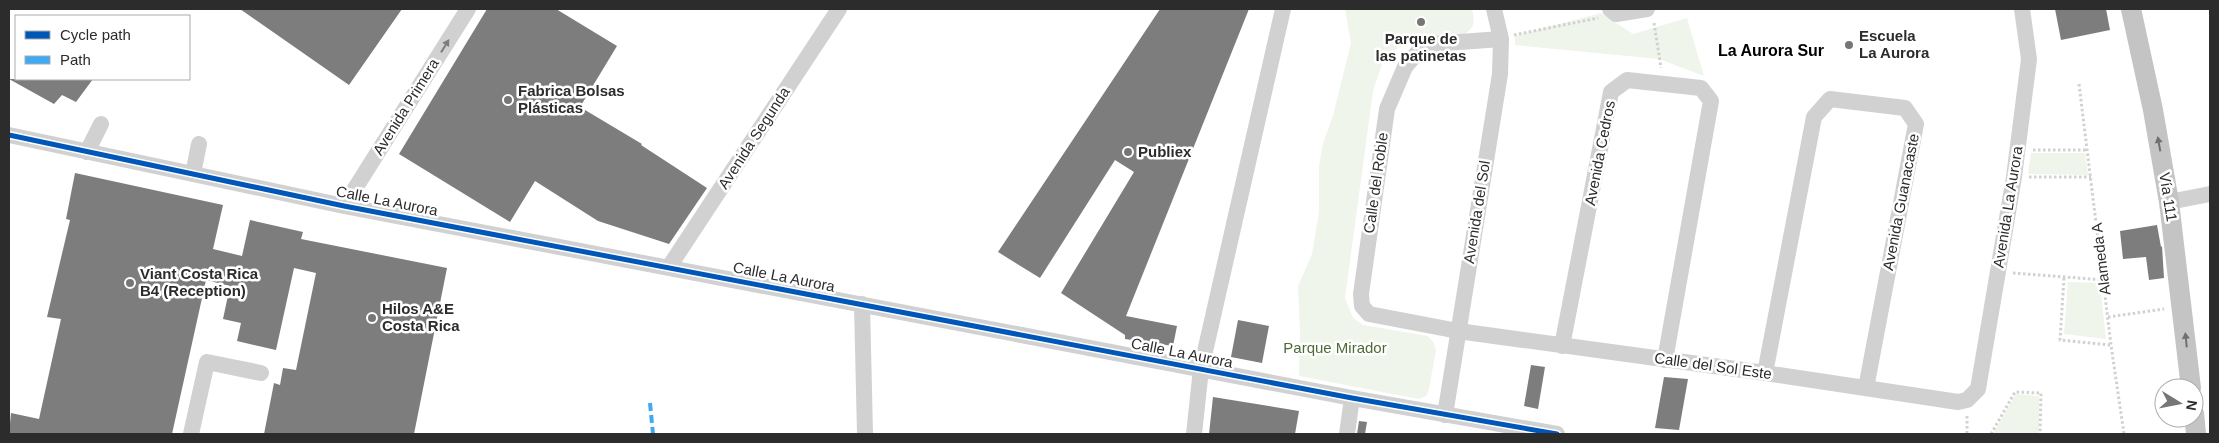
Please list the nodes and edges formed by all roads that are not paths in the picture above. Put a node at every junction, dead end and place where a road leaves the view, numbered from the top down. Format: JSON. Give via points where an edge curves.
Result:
{"nodes":[{"id":1,"x":468,"y":9,"type":"edge"},
{"id":2,"x":840,"y":9,"type":"edge"},
{"id":3,"x":1283,"y":9,"type":"edge"},
{"id":4,"x":1494,"y":9,"type":"edge"},
{"id":5,"x":2022,"y":9,"type":"edge"},
{"id":6,"x":2131,"y":9,"type":"edge"},
{"id":7,"x":1613,"y":12,"type":"edge"},
{"id":8,"x":1650,"y":13,"type":"edge"},
{"id":9,"x":1501,"y":39,"type":"junction"},
{"id":10,"x":101,"y":124,"type":"dead end"},
{"id":11,"x":9,"y":135,"type":"edge"},
{"id":12,"x":198,"y":144,"type":"dead end"},
{"id":13,"x":87,"y":152,"type":"junction"},
{"id":14,"x":193,"y":174,"type":"junction"},
{"id":15,"x":2210,"y":194,"type":"edge"},
{"id":16,"x":2169,"y":202,"type":"junction"},
{"id":17,"x":344,"y":206,"type":"junction"},
{"id":18,"x":668,"y":268,"type":"junction"},
{"id":19,"x":862,"y":304,"type":"junction"},
{"id":20,"x":1458,"y":332,"type":"junction"},
{"id":21,"x":1562,"y":346,"type":"junction"},
{"id":22,"x":1665,"y":360,"type":"junction"},
{"id":23,"x":1201,"y":369,"type":"junction"},
{"id":24,"x":261,"y":373,"type":"dead end"},
{"id":25,"x":1765,"y":373,"type":"junction"},
{"id":26,"x":2190,"y":378,"type":"edge"},
{"id":27,"x":1866,"y":388,"type":"junction"},
{"id":28,"x":1352,"y":398,"type":"junction"},
{"id":29,"x":1967,"y":400,"type":"joint"},
{"id":30,"x":1445,"y":415,"type":"junction"},
{"id":31,"x":1514,"y":431,"type":"edge"},
{"id":32,"x":191,"y":434,"type":"edge"},
{"id":33,"x":865,"y":434,"type":"edge"},
{"id":34,"x":1194,"y":434,"type":"edge"},
{"id":35,"x":1347,"y":434,"type":"edge"},
{"id":36,"x":1557,"y":434,"type":"edge"}],
"edges":[{"from":17,"to":1,"type":"street","name":"Avenida Primera","one_way":true},
{"from":2,"to":18,"type":"street","name":"Avenida Segunda"},
{"from":3,"to":23,"type":"street"},
{"from":4,"to":9,"type":"street","name":"Avenida del Sol"},
{"from":5,"to":29,"type":"street","name":"Avenida La Aurora","via":[[2029,59],[2018,150],[1978,389]]},
{"from":16,"to":6,"type":"main road","name":"Vía 111","one_way":true},
{"from":7,"to":8,"type":"street"},
{"from":9,"to":20,"type":"street","name":"Avenida del Sol","via":[[1500,74]]},
{"from":9,"to":20,"type":"street","name":"Calle del Roble","via":[[1432,44],[1417,52],[1405,67],[1396,87],[1382,142],[1362,306],[1369,314]]},
{"from":10,"to":13,"type":"street"},
{"from":11,"to":13,"type":"street","name":"Calle La Aurora"},
{"from":12,"to":14,"type":"street"},
{"from":13,"to":14,"type":"street","name":"Calle La Aurora"},
{"from":14,"to":17,"type":"street","name":"Calle La Aurora"},
{"from":15,"to":16,"type":"street"},
{"from":26,"to":16,"type":"main road","name":"Vía 111","one_way":true},
{"from":17,"to":18,"type":"street","name":"Calle La Aurora"},
{"from":18,"to":19,"type":"street","name":"Calle La Aurora"},
{"from":19,"to":23,"type":"street","name":"Calle La Aurora"},
{"from":19,"to":33,"type":"street"},
{"from":20,"to":21,"type":"street","name":"Calle del Sol Este"},
{"from":20,"to":30,"type":"street","name":"Avenida del Sol"},
{"from":21,"to":22,"type":"street","name":"Calle del Sol Este"},
{"from":21,"to":22,"type":"street","name":"Avenida Cedros","via":[[1611,92],[1627,80],[1700,88],[1711,101]]},
{"from":22,"to":25,"type":"street","name":"Calle del Sol Este"},
{"from":23,"to":28,"type":"street","name":"Calle La Aurora"},
{"from":23,"to":34,"type":"street"},
{"from":24,"to":32,"type":"street","via":[[208,362]]},
{"from":25,"to":27,"type":"street","name":"Calle del Sol Este"},
{"from":25,"to":27,"type":"street","name":"Avenida Guanacaste","via":[[1814,117],[1830,99],[1905,108],[1916,124]]},
{"from":27,"to":29,"type":"street","name":"Calle del Sol Este","via":[[1958,402]]},
{"from":28,"to":30,"type":"street","name":"Calle La Aurora"},
{"from":28,"to":35,"type":"street"},
{"from":30,"to":31,"type":"street","name":"Calle La Aurora"},
{"from":31,"to":36,"type":"street","name":"Calle La Aurora"}]}
